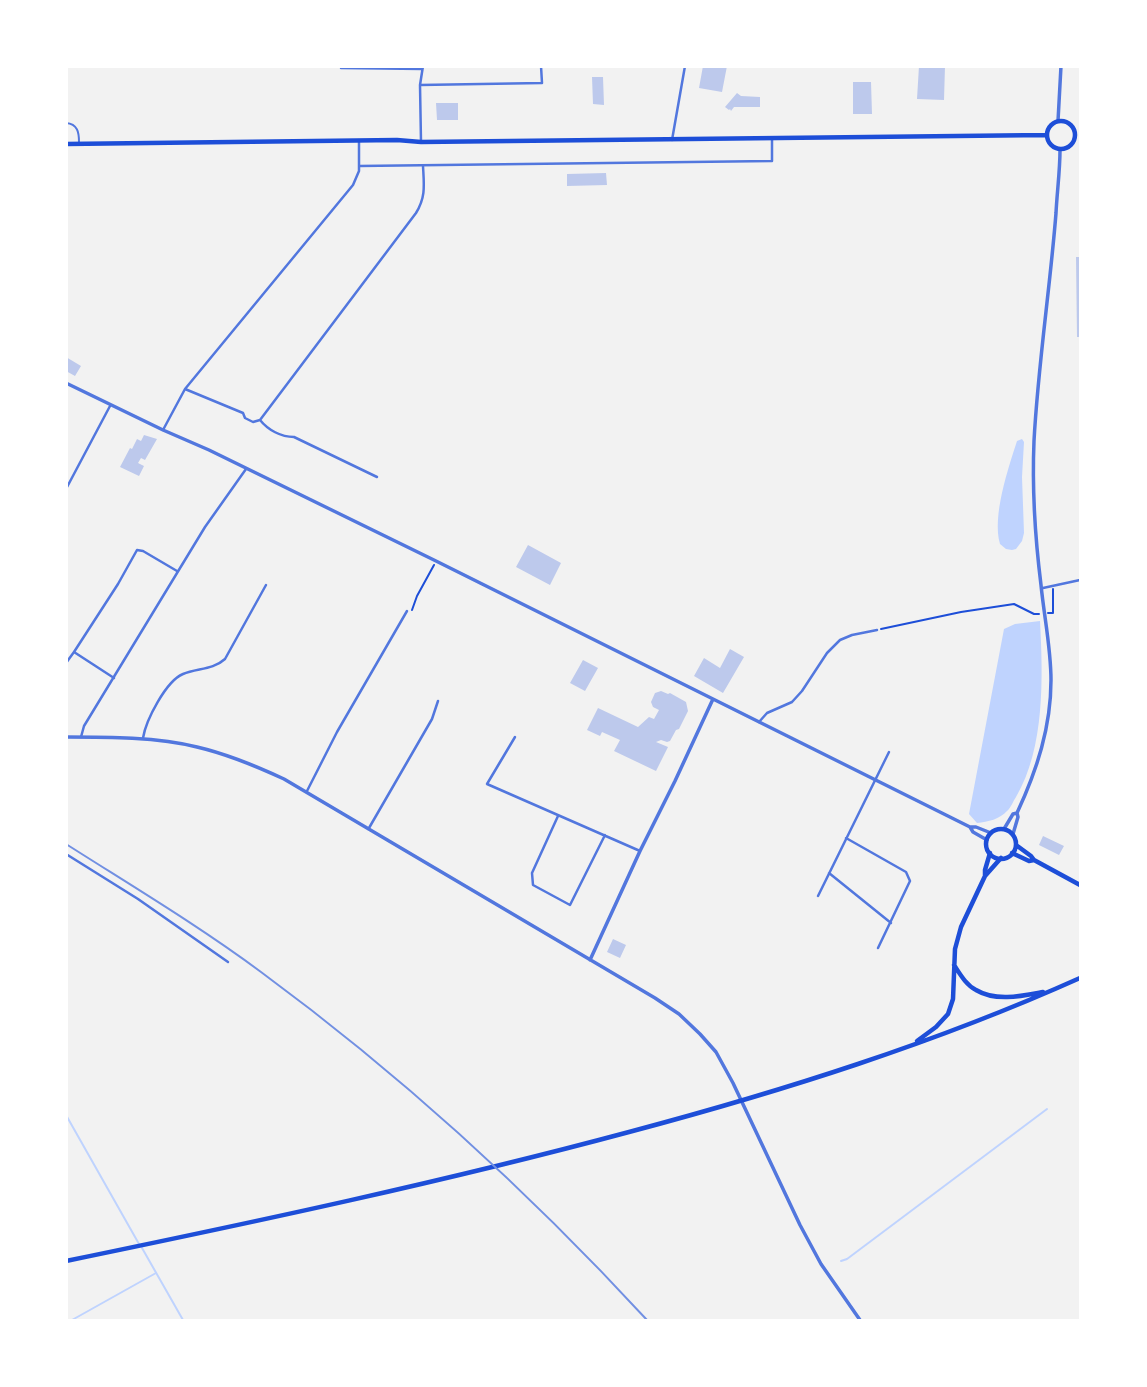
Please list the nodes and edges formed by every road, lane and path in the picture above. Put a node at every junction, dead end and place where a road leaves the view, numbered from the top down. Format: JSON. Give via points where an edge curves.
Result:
{"nodes":[{"id":1,"x":341,"y":66,"type":"edge"},
{"id":2,"x":541,"y":66,"type":"edge"},
{"id":3,"x":685,"y":66,"type":"edge"},
{"id":4,"x":1061,"y":66,"type":"edge"},
{"id":5,"x":423,"y":68,"type":"edge"},
{"id":6,"x":420,"y":85,"type":"junction"},
{"id":7,"x":1058,"y":121,"type":"junction"},
{"id":8,"x":66,"y":123,"type":"edge"},
{"id":9,"x":1046,"y":135,"type":"junction"},
{"id":10,"x":1078,"y":135,"type":"edge"},
{"id":11,"x":772,"y":138,"type":"junction"},
{"id":12,"x":672,"y":140,"type":"junction"},
{"id":13,"x":359,"y":142,"type":"junction"},
{"id":14,"x":421,"y":142,"type":"junction"},
{"id":15,"x":66,"y":144,"type":"edge"},
{"id":16,"x":79,"y":144,"type":"junction"},
{"id":17,"x":1060,"y":149,"type":"junction"},
{"id":18,"x":423,"y":165,"type":"junction"},
{"id":19,"x":359,"y":166,"type":"junction"},
{"id":20,"x":66,"y":383,"type":"edge"},
{"id":21,"x":185,"y":389,"type":"junction"},
{"id":22,"x":110,"y":405,"type":"junction"},
{"id":23,"x":260,"y":420,"type":"junction"},
{"id":24,"x":163,"y":430,"type":"junction"},
{"id":25,"x":246,"y":469,"type":"junction"},
{"id":26,"x":377,"y":477,"type":"dead end"},
{"id":27,"x":66,"y":489,"type":"edge"},
{"id":28,"x":436,"y":561,"type":"junction"},
{"id":29,"x":178,"y":572,"type":"junction"},
{"id":30,"x":1080,"y":580,"type":"edge"},
{"id":31,"x":266,"y":586,"type":"dead end"},
{"id":32,"x":1053,"y":586,"type":"junction"},
{"id":33,"x":1041,"y":588,"type":"junction"},
{"id":34,"x":407,"y":611,"type":"joint"},
{"id":35,"x":1045,"y":613,"type":"junction"},
{"id":36,"x":877,"y":629,"type":"joint"},
{"id":37,"x":74,"y":652,"type":"junction"},
{"id":38,"x":66,"y":663,"type":"edge"},
{"id":39,"x":114,"y":678,"type":"junction"},
{"id":40,"x":713,"y":699,"type":"junction"},
{"id":41,"x":438,"y":701,"type":"dead end"},
{"id":42,"x":760,"y":722,"type":"junction"},
{"id":43,"x":66,"y":737,"type":"edge"},
{"id":44,"x":80,"y":737,"type":"junction"},
{"id":45,"x":515,"y":737,"type":"dead end"},
{"id":46,"x":142,"y":740,"type":"junction"},
{"id":47,"x":888,"y":752,"type":"dead end"},
{"id":48,"x":875,"y":780,"type":"junction"},
{"id":49,"x":307,"y":791,"type":"junction"},
{"id":50,"x":1017,"y":813,"type":"junction"},
{"id":51,"x":559,"y":814,"type":"junction"},
{"id":52,"x":970,"y":827,"type":"junction"},
{"id":53,"x":368,"y":829,"type":"junction"},
{"id":54,"x":1004,"y":829,"type":"junction"},
{"id":55,"x":991,"y":833,"type":"junction"},
{"id":56,"x":1013,"y":834,"type":"junction"},
{"id":57,"x":605,"y":835,"type":"junction"},
{"id":58,"x":846,"y":838,"type":"junction"},
{"id":59,"x":987,"y":841,"type":"junction"},
{"id":60,"x":1016,"y":845,"type":"junction"},
{"id":61,"x":640,"y":852,"type":"junction"},
{"id":62,"x":990,"y":853,"type":"junction"},
{"id":63,"x":1013,"y":853,"type":"junction"},
{"id":64,"x":66,"y":854,"type":"edge"},
{"id":65,"x":1001,"y":858,"type":"junction"},
{"id":66,"x":1034,"y":860,"type":"junction"},
{"id":67,"x":829,"y":873,"type":"junction"},
{"id":68,"x":985,"y":876,"type":"junction"},
{"id":69,"x":1080,"y":885,"type":"edge"},
{"id":70,"x":818,"y":895,"type":"dead end"},
{"id":71,"x":891,"y":923,"type":"junction"},
{"id":72,"x":878,"y":948,"type":"dead end"},
{"id":73,"x":590,"y":960,"type":"junction"},
{"id":74,"x":228,"y":962,"type":"dead end"},
{"id":75,"x":954,"y":965,"type":"junction"},
{"id":76,"x":1080,"y":978,"type":"edge"},
{"id":77,"x":1055,"y":990,"type":"junction"},
{"id":78,"x":907,"y":1047,"type":"junction"},
{"id":79,"x":66,"y":1261,"type":"edge"},
{"id":80,"x":860,"y":1321,"type":"edge"}],
"edges":[{"from":1,"to":5,"type":"street"},
{"from":2,"to":6,"type":"street","via":[[542,83]]},
{"from":3,"to":12,"type":"street"},
{"from":4,"to":7,"type":"street"},
{"from":5,"to":6,"type":"street"},
{"from":6,"to":14,"type":"street"},
{"from":7,"to":9,"type":"main road"},
{"from":7,"to":10,"type":"main road","via":[[1070,124]]},
{"from":8,"to":16,"type":"lane","via":[[76,128]]},
{"from":9,"to":11,"type":"main road"},
{"from":9,"to":17,"type":"main road","via":[[1051,146]]},
{"from":10,"to":17,"type":"main road","via":[[1069,147]]},
{"from":11,"to":12,"type":"main road"},
{"from":11,"to":18,"type":"street","via":[[772,161]]},
{"from":12,"to":14,"type":"main road"},
{"from":13,"to":14,"type":"main road"},
{"from":13,"to":16,"type":"main road"},
{"from":13,"to":19,"type":"street"},
{"from":15,"to":16,"type":"main road"},
{"from":17,"to":33,"type":"street","via":[[1034,442],[1033,499]]},
{"from":18,"to":19,"type":"street"},
{"from":18,"to":23,"type":"street","via":[[425,186],[416,214]]},
{"from":19,"to":21,"type":"street","via":[[353,186]]},
{"from":20,"to":22,"type":"street"},
{"from":21,"to":23,"type":"street","via":[[243,413],[253,422]]},
{"from":21,"to":24,"type":"street"},
{"from":22,"to":24,"type":"street"},
{"from":22,"to":27,"type":"street"},
{"from":23,"to":26,"type":"street","via":[[286,437]]},
{"from":24,"to":25,"type":"street"},
{"from":25,"to":28,"type":"street"},
{"from":25,"to":29,"type":"street"},
{"from":28,"to":34,"type":"path","via":[[412,610]]},
{"from":28,"to":40,"type":"street"},
{"from":29,"to":37,"type":"street","via":[[137,550]]},
{"from":29,"to":39,"type":"street"},
{"from":30,"to":32,"type":"street"},
{"from":31,"to":46,"type":"street","via":[[225,659],[174,679]]},
{"from":32,"to":33,"type":"street"},
{"from":32,"to":35,"type":"path","via":[[1053,612]]},
{"from":33,"to":35,"type":"street"},
{"from":34,"to":49,"type":"street"},
{"from":35,"to":36,"type":"path","via":[[1034,614],[1007,604]]},
{"from":35,"to":50,"type":"street","via":[[1051,681],[1048,716],[1037,767]]},
{"from":36,"to":42,"type":"street","via":[[840,640],[792,702],[767,713]]},
{"from":37,"to":38,"type":"street"},
{"from":37,"to":39,"type":"street"},
{"from":39,"to":44,"type":"street"},
{"from":40,"to":42,"type":"street"},
{"from":40,"to":61,"type":"street"},
{"from":41,"to":53,"type":"street"},
{"from":42,"to":48,"type":"street"},
{"from":43,"to":44,"type":"street"},
{"from":44,"to":46,"type":"street"},
{"from":45,"to":51,"type":"street","via":[[487,784]]},
{"from":46,"to":49,"type":"street","via":[[197,747],[257,767]]},
{"from":47,"to":48,"type":"street"},
{"from":48,"to":52,"type":"street"},
{"from":48,"to":58,"type":"street"},
{"from":49,"to":53,"type":"street"},
{"from":50,"to":54,"type":"street"},
{"from":50,"to":56,"type":"street"},
{"from":51,"to":57,"type":"street"},
{"from":51,"to":57,"type":"street","via":[[532,873],[533,885],[570,905]]},
{"from":52,"to":55,"type":"street"},
{"from":52,"to":59,"type":"street"},
{"from":53,"to":73,"type":"street"},
{"from":54,"to":55,"type":"main road"},
{"from":54,"to":56,"type":"main road"},
{"from":55,"to":59,"type":"main road"},
{"from":56,"to":60,"type":"main road"},
{"from":57,"to":61,"type":"street"},
{"from":58,"to":67,"type":"street"},
{"from":58,"to":71,"type":"street","via":[[906,872],[910,881]]},
{"from":59,"to":62,"type":"main road"},
{"from":60,"to":63,"type":"main road"},
{"from":60,"to":66,"type":"main road"},
{"from":61,"to":73,"type":"street"},
{"from":62,"to":65,"type":"main road"},
{"from":62,"to":68,"type":"main road"},
{"from":63,"to":65,"type":"main road"},
{"from":63,"to":66,"type":"main road"},
{"from":64,"to":74,"type":"street"},
{"from":65,"to":68,"type":"main road"},
{"from":66,"to":69,"type":"main road"},
{"from":67,"to":70,"type":"street"},
{"from":67,"to":71,"type":"street"},
{"from":68,"to":75,"type":"main road","via":[[961,927]]},
{"from":71,"to":72,"type":"street"},
{"from":73,"to":80,"type":"street","via":[[679,1014],[716,1052],[821,1264]]},
{"from":75,"to":77,"type":"main road","via":[[975,990],[989,996]]},
{"from":75,"to":78,"type":"main road","via":[[948,1014]]},
{"from":76,"to":77,"type":"main road"},
{"from":77,"to":78,"type":"main road"},
{"from":78,"to":79,"type":"main road","via":[[727,1106],[514,1162]]}]}
